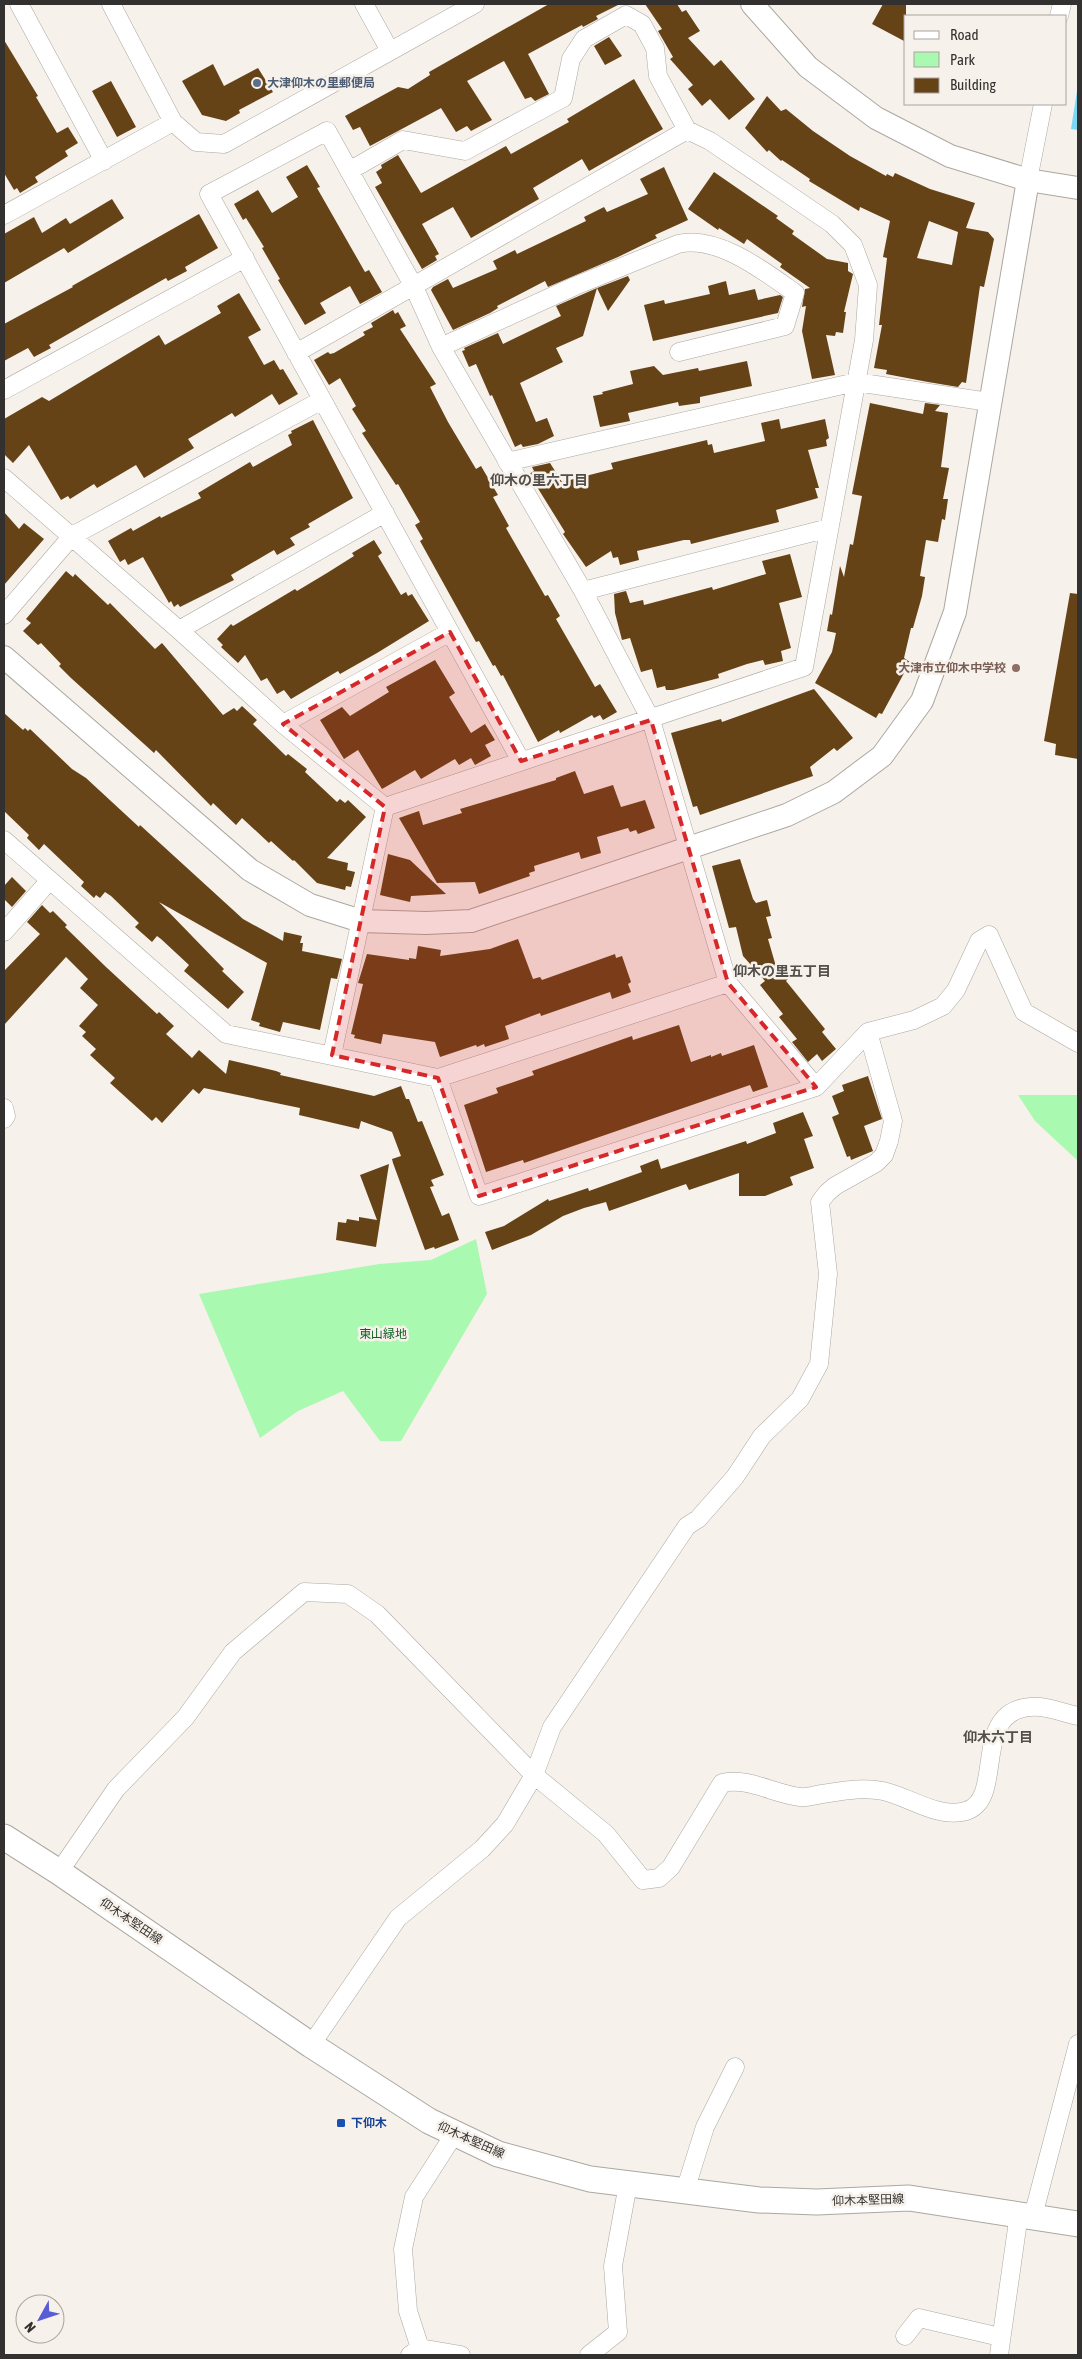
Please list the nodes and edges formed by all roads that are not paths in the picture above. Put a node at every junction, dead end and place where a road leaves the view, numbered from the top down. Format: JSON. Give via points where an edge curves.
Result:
{"nodes":[{"id":1,"x":19,"y":4,"type":"edge"},
{"id":2,"x":112,"y":4,"type":"edge"},
{"id":3,"x":364,"y":4,"type":"edge"},
{"id":4,"x":475,"y":4,"type":"edge"},
{"id":5,"x":752,"y":4,"type":"edge"},
{"id":6,"x":390,"y":51,"type":"junction"},
{"id":7,"x":1043,"y":105,"type":"edge"},
{"id":8,"x":173,"y":122,"type":"junction"},
{"id":9,"x":687,"y":130,"type":"junction"},
{"id":10,"x":104,"y":162,"type":"junction"},
{"id":11,"x":349,"y":171,"type":"junction"},
{"id":12,"x":1028,"y":180,"type":"junction"},
{"id":13,"x":1078,"y":188,"type":"edge"},
{"id":14,"x":4,"y":215,"type":"edge"},
{"id":15,"x":245,"y":258,"type":"junction"},
{"id":16,"x":412,"y":285,"type":"junction"},
{"id":17,"x":441,"y":347,"type":"junction"},
{"id":18,"x":679,"y":352,"type":"dead end"},
{"id":19,"x":296,"y":353,"type":"junction"},
{"id":20,"x":856,"y":382,"type":"junction"},
{"id":21,"x":4,"y":390,"type":"edge"},
{"id":22,"x":322,"y":400,"type":"junction"},
{"id":23,"x":989,"y":402,"type":"junction"},
{"id":24,"x":507,"y":462,"type":"junction"},
{"id":25,"x":4,"y":478,"type":"edge"},
{"id":26,"x":385,"y":513,"type":"junction"},
{"id":27,"x":829,"y":528,"type":"junction"},
{"id":28,"x":72,"y":536,"type":"junction"},
{"id":29,"x":583,"y":591,"type":"junction"},
{"id":30,"x":4,"y":615,"type":"edge"},
{"id":31,"x":179,"y":630,"type":"junction"},
{"id":32,"x":450,"y":632,"type":"junction"},
{"id":33,"x":4,"y":657,"type":"edge"},
{"id":34,"x":650,"y":720,"type":"junction"},
{"id":35,"x":283,"y":724,"type":"junction"},
{"id":36,"x":521,"y":761,"type":"junction"},
{"id":37,"x":385,"y":807,"type":"junction"},
{"id":38,"x":4,"y":840,"type":"edge"},
{"id":39,"x":689,"y":849,"type":"junction"},
{"id":40,"x":50,"y":880,"type":"junction"},
{"id":41,"x":361,"y":921,"type":"junction"},
{"id":42,"x":4,"y":932,"type":"edge"},
{"id":43,"x":728,"y":983,"type":"junction"},
{"id":44,"x":868,"y":1032,"type":"junction"},
{"id":45,"x":1078,"y":1043,"type":"edge"},
{"id":46,"x":332,"y":1055,"type":"junction"},
{"id":47,"x":438,"y":1078,"type":"junction"},
{"id":48,"x":816,"y":1087,"type":"junction"},
{"id":49,"x":4,"y":1108,"type":"edge"},
{"id":50,"x":4,"y":1119,"type":"edge"},
{"id":51,"x":1078,"y":1716,"type":"edge"},
{"id":52,"x":534,"y":1775,"type":"junction"},
{"id":53,"x":4,"y":1837,"type":"edge"},
{"id":54,"x":59,"y":1872,"type":"junction"},
{"id":55,"x":1078,"y":2044,"type":"edge"},
{"id":56,"x":311,"y":2045,"type":"junction"},
{"id":57,"x":735,"y":2067,"type":"dead end"},
{"id":58,"x":455,"y":2134,"type":"junction"},
{"id":59,"x":628,"y":2184,"type":"junction"},
{"id":60,"x":686,"y":2191,"type":"junction"},
{"id":61,"x":1026,"y":2215,"type":"junction"},
{"id":62,"x":1078,"y":2224,"type":"edge"},
{"id":63,"x":905,"y":2336,"type":"dead end"},
{"id":64,"x":1000,"y":2337,"type":"junction"},
{"id":65,"x":415,"y":2352,"type":"edge"},
{"id":66,"x":461,"y":2355,"type":"edge"},
{"id":67,"x":589,"y":2355,"type":"edge"},
{"id":68,"x":999,"y":2355,"type":"edge"}],
"edges":[{"from":1,"to":10,"type":"street"},
{"from":2,"to":8,"type":"street"},
{"from":3,"to":6,"type":"street"},
{"from":4,"to":6,"type":"street"},
{"from":5,"to":12,"type":"street","via":[[808,68],[876,118],[950,156]]},
{"from":6,"to":8,"type":"street","via":[[224,144],[196,142]]},
{"from":7,"to":12,"type":"street"},
{"from":8,"to":10,"type":"street"},
{"from":9,"to":11,"type":"street","via":[[658,76],[655,48],[642,24],[626,15],[584,39],[571,60],[562,98],[465,151],[403,140]]},
{"from":9,"to":16,"type":"street"},
{"from":9,"to":20,"type":"street","via":[[710,141],[832,224],[853,246],[868,284],[864,340]]},
{"from":10,"to":14,"type":"street"},
{"from":11,"to":15,"type":"street","via":[[327,131],[209,194]]},
{"from":11,"to":16,"type":"street"},
{"from":12,"to":13,"type":"street"},
{"from":12,"to":23,"type":"street"},
{"from":15,"to":19,"type":"street"},
{"from":15,"to":21,"type":"street"},
{"from":16,"to":17,"type":"street"},
{"from":16,"to":19,"type":"street"},
{"from":17,"to":18,"type":"street","via":[[575,286],[689,241],[721,248],[795,293],[785,326]]},
{"from":17,"to":24,"type":"street"},
{"from":19,"to":22,"type":"street"},
{"from":20,"to":23,"type":"street"},
{"from":20,"to":24,"type":"street"},
{"from":20,"to":27,"type":"street"},
{"from":22,"to":26,"type":"street"},
{"from":22,"to":28,"type":"street"},
{"from":23,"to":39,"type":"street","via":[[954,612],[922,701],[882,756],[834,792],[787,814]]},
{"from":24,"to":29,"type":"street"},
{"from":25,"to":28,"type":"street"},
{"from":26,"to":31,"type":"street"},
{"from":26,"to":32,"type":"street"},
{"from":27,"to":29,"type":"street"},
{"from":27,"to":34,"type":"street","via":[[804,668]]},
{"from":28,"to":30,"type":"street"},
{"from":28,"to":31,"type":"street"},
{"from":29,"to":34,"type":"street"},
{"from":31,"to":35,"type":"street"},
{"from":32,"to":35,"type":"street"},
{"from":32,"to":36,"type":"street"},
{"from":33,"to":41,"type":"street","via":[[250,870],[310,904]]},
{"from":34,"to":36,"type":"street"},
{"from":34,"to":39,"type":"street"},
{"from":35,"to":37,"type":"street"},
{"from":36,"to":37,"type":"street"},
{"from":37,"to":41,"type":"street"},
{"from":38,"to":40,"type":"street"},
{"from":39,"to":41,"type":"street","via":[[470,921]]},
{"from":39,"to":43,"type":"street"},
{"from":40,"to":42,"type":"street"},
{"from":40,"to":46,"type":"street","via":[[226,1034]]},
{"from":41,"to":46,"type":"street"},
{"from":43,"to":47,"type":"street"},
{"from":43,"to":48,"type":"street"},
{"from":44,"to":45,"type":"street","via":[[914,1020],[943,1006],[956,990],[979,941],[989,935],[1024,1012]]},
{"from":44,"to":48,"type":"street"},
{"from":44,"to":52,"type":"street","via":[[893,1121],[884,1155],[835,1186],[820,1202],[828,1274],[819,1364],[800,1399],[762,1436],[735,1477],[698,1520],[687,1526],[552,1727]]},
{"from":46,"to":47,"type":"street"},
{"from":47,"to":48,"type":"street","via":[[479,1196]]},
{"from":49,"to":50,"type":"street"},
{"from":51,"to":52,"type":"street","via":[[1031,1706],[1012,1711],[997,1726],[986,1784],[979,1801],[969,1810],[950,1814],[883,1791],[857,1789],[801,1797],[734,1780],[722,1783],[671,1868],[659,1878],[643,1880],[606,1834]]},
{"from":52,"to":54,"type":"street","via":[[377,1614],[348,1594],[304,1592],[233,1652],[185,1718],[116,1788]]},
{"from":52,"to":56,"type":"street","via":[[505,1824],[482,1849],[398,1918]]},
{"from":53,"to":54,"type":"main road","name":"仰木本堅田線"},
{"from":54,"to":56,"type":"main road","name":"仰木本堅田線"},
{"from":55,"to":61,"type":"street"},
{"from":56,"to":58,"type":"main road","name":"仰木本堅田線","via":[[429,2121]]},
{"from":57,"to":60,"type":"street","via":[[705,2127]]},
{"from":58,"to":59,"type":"main road","name":"仰木本堅田線","via":[[498,2154],[590,2179]]},
{"from":58,"to":65,"type":"street","via":[[414,2197],[403,2249]]},
{"from":59,"to":60,"type":"main road","name":"仰木本堅田線"},
{"from":59,"to":67,"type":"street","via":[[613,2266],[618,2332]]},
{"from":60,"to":61,"type":"main road","name":"仰木本堅田線","via":[[778,2201],[909,2198]]},
{"from":61,"to":62,"type":"main road","name":"仰木本堅田線"},
{"from":61,"to":64,"type":"street"},
{"from":63,"to":64,"type":"street","via":[[919,2318]]},
{"from":64,"to":68,"type":"street"},
{"from":65,"to":66,"type":"street"}]}
